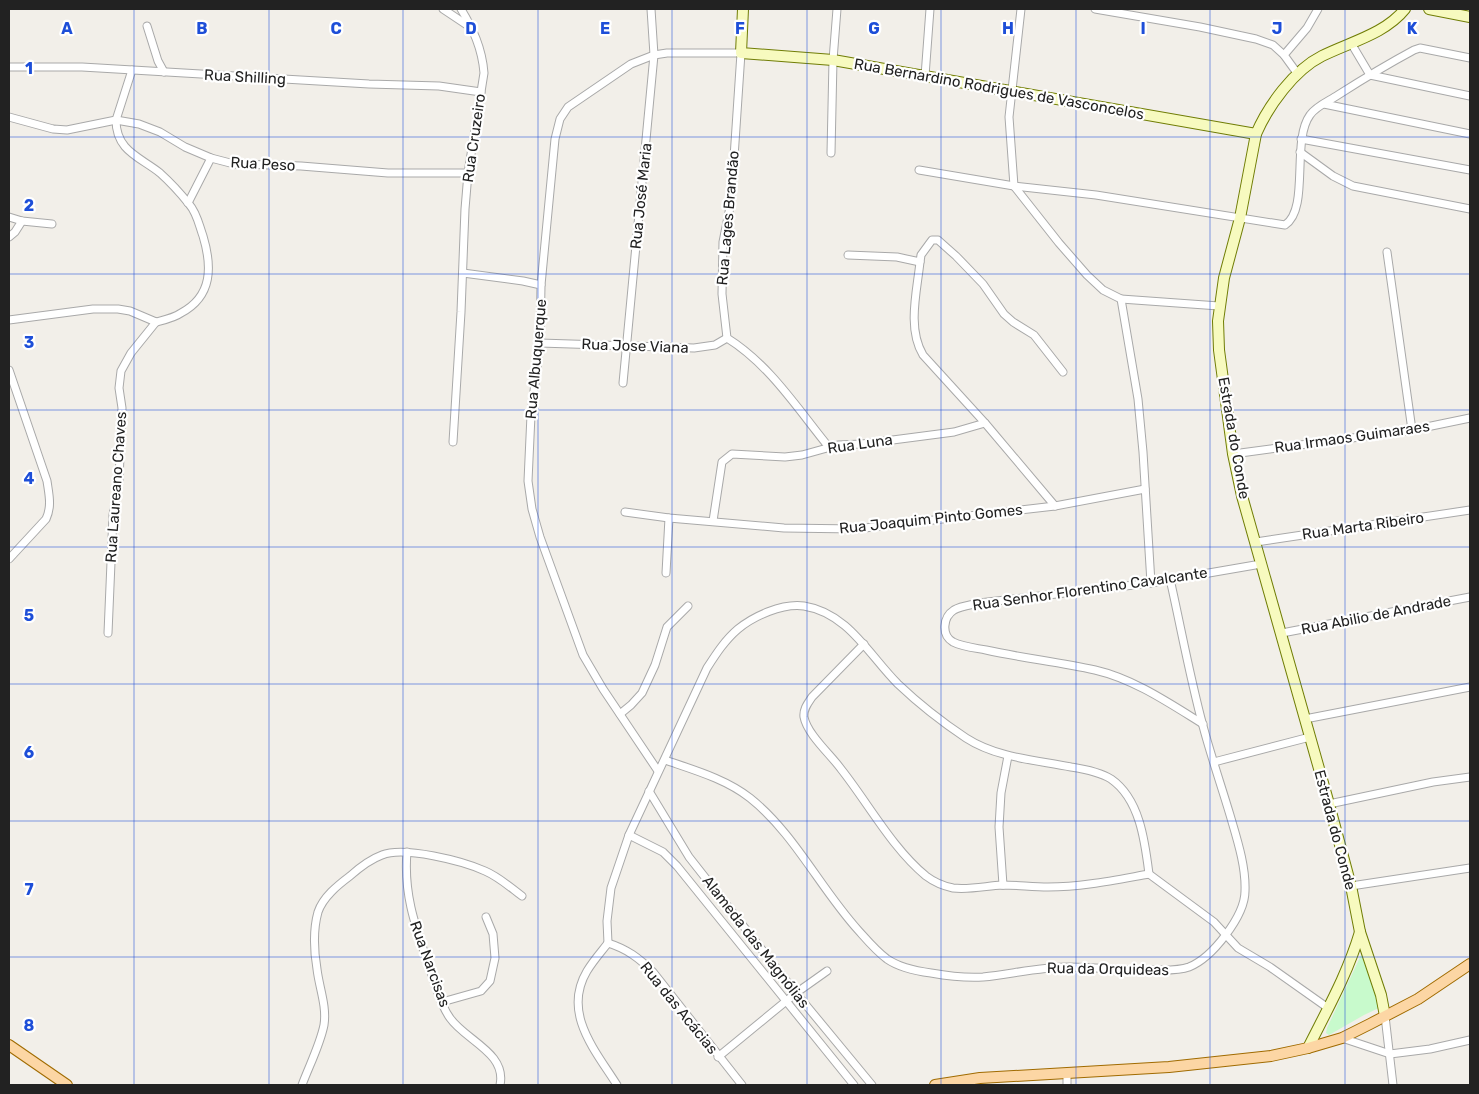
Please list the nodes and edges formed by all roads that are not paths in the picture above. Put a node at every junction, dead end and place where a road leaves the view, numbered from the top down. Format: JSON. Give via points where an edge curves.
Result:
{"nodes":[{"id":1,"x":443,"y":9,"type":"edge"},
{"id":2,"x":461,"y":9,"type":"edge"},
{"id":3,"x":651,"y":9,"type":"edge"},
{"id":4,"x":743,"y":9,"type":"edge"},
{"id":5,"x":837,"y":9,"type":"edge"},
{"id":6,"x":930,"y":9,"type":"edge"},
{"id":7,"x":1021,"y":9,"type":"edge"},
{"id":8,"x":1095,"y":9,"type":"edge"},
{"id":9,"x":1318,"y":9,"type":"edge"},
{"id":10,"x":1405,"y":9,"type":"edge"},
{"id":11,"x":1429,"y":9,"type":"edge"},
{"id":12,"x":1451,"y":11,"type":"edge"},
{"id":13,"x":1470,"y":17,"type":"edge"},
{"id":14,"x":147,"y":26,"type":"dead end"},
{"id":15,"x":472,"y":28,"type":"junction"},
{"id":16,"x":1351,"y":44,"type":"junction"},
{"id":17,"x":740,"y":54,"type":"junction"},
{"id":18,"x":654,"y":55,"type":"junction"},
{"id":19,"x":1284,"y":55,"type":"junction"},
{"id":20,"x":1470,"y":58,"type":"edge"},
{"id":21,"x":833,"y":60,"type":"junction"},
{"id":22,"x":9,"y":67,"type":"edge"},
{"id":23,"x":132,"y":70,"type":"junction"},
{"id":24,"x":164,"y":72,"type":"junction"},
{"id":25,"x":1297,"y":73,"type":"junction"},
{"id":26,"x":1370,"y":74,"type":"junction"},
{"id":27,"x":924,"y":76,"type":"junction"},
{"id":28,"x":481,"y":92,"type":"junction"},
{"id":29,"x":1013,"y":92,"type":"junction"},
{"id":30,"x":1470,"y":96,"type":"edge"},
{"id":31,"x":1324,"y":104,"type":"junction"},
{"id":32,"x":9,"y":117,"type":"edge"},
{"id":33,"x":116,"y":120,"type":"junction"},
{"id":34,"x":1256,"y":134,"type":"junction"},
{"id":35,"x":1470,"y":134,"type":"edge"},
{"id":36,"x":1301,"y":139,"type":"junction"},
{"id":37,"x":831,"y":152,"type":"dead end"},
{"id":38,"x":1300,"y":152,"type":"junction"},
{"id":39,"x":210,"y":158,"type":"junction"},
{"id":40,"x":919,"y":170,"type":"dead end"},
{"id":41,"x":1470,"y":170,"type":"edge"},
{"id":42,"x":468,"y":173,"type":"junction"},
{"id":43,"x":1014,"y":186,"type":"junction"},
{"id":44,"x":188,"y":203,"type":"junction"},
{"id":45,"x":1470,"y":209,"type":"edge"},
{"id":46,"x":9,"y":217,"type":"edge"},
{"id":47,"x":1240,"y":218,"type":"junction"},
{"id":48,"x":22,"y":221,"type":"junction"},
{"id":49,"x":52,"y":224,"type":"dead end"},
{"id":50,"x":9,"y":237,"type":"edge"},
{"id":51,"x":1387,"y":252,"type":"dead end"},
{"id":52,"x":848,"y":255,"type":"dead end"},
{"id":53,"x":920,"y":262,"type":"junction"},
{"id":54,"x":463,"y":273,"type":"junction"},
{"id":55,"x":541,"y":285,"type":"junction"},
{"id":56,"x":1121,"y":299,"type":"junction"},
{"id":57,"x":1219,"y":306,"type":"junction"},
{"id":58,"x":9,"y":322,"type":"edge"},
{"id":59,"x":156,"y":322,"type":"junction"},
{"id":60,"x":727,"y":338,"type":"junction"},
{"id":61,"x":540,"y":343,"type":"junction"},
{"id":62,"x":626,"y":345,"type":"junction"},
{"id":63,"x":9,"y":370,"type":"edge"},
{"id":64,"x":1063,"y":372,"type":"dead end"},
{"id":65,"x":623,"y":383,"type":"dead end"},
{"id":66,"x":1470,"y":418,"type":"edge"},
{"id":67,"x":986,"y":422,"type":"junction"},
{"id":68,"x":1412,"y":430,"type":"junction"},
{"id":69,"x":453,"y":442,"type":"dead end"},
{"id":70,"x":828,"y":446,"type":"junction"},
{"id":71,"x":1233,"y":454,"type":"junction"},
{"id":72,"x":1146,"y":489,"type":"junction"},
{"id":73,"x":1055,"y":506,"type":"junction"},
{"id":74,"x":1470,"y":510,"type":"edge"},
{"id":75,"x":625,"y":512,"type":"dead end"},
{"id":76,"x":669,"y":518,"type":"junction"},
{"id":77,"x":713,"y":521,"type":"junction"},
{"id":78,"x":1256,"y":542,"type":"junction"},
{"id":79,"x":9,"y":559,"type":"edge"},
{"id":80,"x":1261,"y":564,"type":"junction"},
{"id":81,"x":666,"y":573,"type":"dead end"},
{"id":82,"x":1170,"y":580,"type":"junction"},
{"id":83,"x":1151,"y":583,"type":"junction"},
{"id":84,"x":1470,"y":597,"type":"edge"},
{"id":85,"x":688,"y":606,"type":"dead end"},
{"id":86,"x":108,"y":633,"type":"dead end"},
{"id":87,"x":1282,"y":633,"type":"junction"},
{"id":88,"x":864,"y":644,"type":"junction"},
{"id":89,"x":1470,"y":687,"type":"edge"},
{"id":90,"x":620,"y":714,"type":"junction"},
{"id":91,"x":1305,"y":719,"type":"junction"},
{"id":92,"x":1203,"y":724,"type":"junction"},
{"id":93,"x":1310,"y":738,"type":"junction"},
{"id":94,"x":1008,"y":756,"type":"junction"},
{"id":95,"x":665,"y":760,"type":"junction"},
{"id":96,"x":1214,"y":762,"type":"junction"},
{"id":97,"x":658,"y":771,"type":"junction"},
{"id":98,"x":1470,"y":778,"type":"edge"},
{"id":99,"x":649,"y":791,"type":"junction"},
{"id":100,"x":1329,"y":804,"type":"junction"},
{"id":101,"x":629,"y":835,"type":"junction"},
{"id":102,"x":407,"y":852,"type":"junction"},
{"id":103,"x":1470,"y":868,"type":"edge"},
{"id":104,"x":1149,"y":874,"type":"junction"},
{"id":105,"x":1003,"y":885,"type":"junction"},
{"id":106,"x":1351,"y":886,"type":"junction"},
{"id":107,"x":522,"y":896,"type":"dead end"},
{"id":108,"x":486,"y":917,"type":"dead end"},
{"id":109,"x":743,"y":927,"type":"junction"},
{"id":110,"x":1360,"y":932,"type":"junction"},
{"id":111,"x":734,"y":935,"type":"junction"},
{"id":112,"x":1225,"y":935,"type":"junction"},
{"id":113,"x":608,"y":944,"type":"junction"},
{"id":114,"x":1470,"y":964,"type":"edge"},
{"id":115,"x":827,"y":971,"type":"dead end"},
{"id":116,"x":796,"y":993,"type":"junction"},
{"id":117,"x":786,"y":1001,"type":"junction"},
{"id":118,"x":442,"y":1002,"type":"junction"},
{"id":119,"x":1328,"y":1008,"type":"junction"},
{"id":120,"x":1385,"y":1016,"type":"junction"},
{"id":121,"x":1342,"y":1038,"type":"junction"},
{"id":122,"x":1470,"y":1040,"type":"edge"},
{"id":123,"x":9,"y":1045,"type":"edge"},
{"id":124,"x":1308,"y":1048,"type":"junction"},
{"id":125,"x":1390,"y":1054,"type":"junction"},
{"id":126,"x":718,"y":1057,"type":"junction"},
{"id":127,"x":1067,"y":1074,"type":"junction"},
{"id":128,"x":981,"y":1082,"type":"edge"},
{"id":129,"x":66,"y":1085,"type":"edge"},
{"id":130,"x":302,"y":1085,"type":"edge"},
{"id":131,"x":500,"y":1085,"type":"edge"},
{"id":132,"x":618,"y":1085,"type":"edge"},
{"id":133,"x":742,"y":1085,"type":"edge"},
{"id":134,"x":854,"y":1085,"type":"edge"},
{"id":135,"x":872,"y":1085,"type":"edge"},
{"id":136,"x":934,"y":1085,"type":"edge"},
{"id":137,"x":1067,"y":1085,"type":"edge"},
{"id":138,"x":1393,"y":1085,"type":"edge"}],
"edges":[{"from":1,"to":15,"type":"street"},
{"from":2,"to":15,"type":"street","name":"Rua Cruzeiro"},
{"from":3,"to":18,"type":"street","name":"Rua José Maria"},
{"from":4,"to":17,"type":"street","name":"Rua Lages Brandão"},
{"from":5,"to":21,"type":"street"},
{"from":6,"to":27,"type":"street"},
{"from":7,"to":29,"type":"street"},
{"from":8,"to":19,"type":"street","via":[[1256,39],[1273,45]]},
{"from":9,"to":19,"type":"street","via":[[1308,28]]},
{"from":10,"to":16,"type":"street","name":"Estrada do Conde","via":[[1386,26]]},
{"from":11,"to":12,"type":"street"},
{"from":12,"to":13,"type":"street"},
{"from":14,"to":24,"type":"street"},
{"from":15,"to":28,"type":"street","name":"Rua Cruzeiro","via":[[483,60]]},
{"from":16,"to":25,"type":"street","name":"Estrada do Conde","via":[[1320,57]]},
{"from":16,"to":26,"type":"street"},
{"from":17,"to":18,"type":"street","name":"Rua Albuquerque"},
{"from":17,"to":21,"type":"street","name":"Rua Bernardino Rodrigues de Vasconcelos"},
{"from":17,"to":60,"type":"street","name":"Rua Lages Brandão","via":[[731,202],[723,242],[722,294]]},
{"from":18,"to":55,"type":"street","name":"Rua Albuquerque","via":[[631,64],[594,88],[568,107],[560,119],[555,139]]},
{"from":18,"to":62,"type":"street","name":"Rua José Maria"},
{"from":19,"to":25,"type":"street"},
{"from":20,"to":26,"type":"street","via":[[1414,50]]},
{"from":21,"to":27,"type":"street","name":"Rua Bernardino Rodrigues de Vasconcelos"},
{"from":21,"to":37,"type":"street"},
{"from":22,"to":23,"type":"street","name":"Rua Shilling","via":[[82,66]]},
{"from":23,"to":24,"type":"street","name":"Rua Shilling"},
{"from":23,"to":33,"type":"street"},
{"from":24,"to":28,"type":"street","name":"Rua Shilling","via":[[439,86]]},
{"from":25,"to":34,"type":"street","name":"Estrada do Conde","via":[[1277,98]]},
{"from":26,"to":30,"type":"street"},
{"from":26,"to":31,"type":"street"},
{"from":27,"to":29,"type":"street","name":"Rua Bernardino Rodrigues de Vasconcelos"},
{"from":28,"to":42,"type":"street","name":"Rua Cruzeiro"},
{"from":29,"to":34,"type":"street","name":"Rua Bernardino Rodrigues de Vasconcelos"},
{"from":29,"to":43,"type":"street","via":[[1009,117]]},
{"from":31,"to":35,"type":"street"},
{"from":31,"to":36,"type":"street","via":[[1310,115]]},
{"from":32,"to":33,"type":"street","name":"Rua Peso","via":[[67,130]]},
{"from":33,"to":39,"type":"street","name":"Rua Peso","via":[[160,132]]},
{"from":33,"to":44,"type":"street","via":[[119,140],[125,148],[162,175]]},
{"from":34,"to":47,"type":"street","name":"Estrada do Conde"},
{"from":36,"to":38,"type":"street"},
{"from":36,"to":41,"type":"street"},
{"from":38,"to":45,"type":"street","via":[[1353,186]]},
{"from":38,"to":47,"type":"street","via":[[1296,206],[1291,221],[1285,225]]},
{"from":39,"to":42,"type":"street","name":"Rua Peso","via":[[234,164],[388,173]]},
{"from":39,"to":44,"type":"street"},
{"from":40,"to":43,"type":"street"},
{"from":42,"to":54,"type":"street","name":"Rua Cruzeiro"},
{"from":43,"to":47,"type":"street","via":[[1096,195]]},
{"from":43,"to":56,"type":"street","via":[[1088,275],[1103,290]]},
{"from":44,"to":59,"type":"street","via":[[196,215],[206,245],[208,279],[190,307]]},
{"from":46,"to":48,"type":"street"},
{"from":47,"to":57,"type":"street","name":"Estrada do Conde"},
{"from":48,"to":49,"type":"street"},
{"from":48,"to":50,"type":"street"},
{"from":51,"to":68,"type":"street"},
{"from":52,"to":53,"type":"street","via":[[897,257]]},
{"from":53,"to":64,"type":"street","via":[[928,244],[938,240],[983,284],[1004,314],[1034,335]]},
{"from":53,"to":67,"type":"street","via":[[915,325],[919,348]]},
{"from":54,"to":55,"type":"street"},
{"from":54,"to":69,"type":"street","name":"Rua Cruzeiro"},
{"from":55,"to":61,"type":"street","name":"Rua Albuquerque"},
{"from":56,"to":57,"type":"street"},
{"from":56,"to":72,"type":"street","via":[[1138,399]]},
{"from":57,"to":71,"type":"street","name":"Estrada do Conde","via":[[1219,350]]},
{"from":58,"to":59,"type":"street","via":[[93,309],[118,309]]},
{"from":59,"to":86,"type":"street","name":"Rua Laureano Chaves","via":[[121,370],[120,463],[113,515]]},
{"from":60,"to":62,"type":"street","name":"Rua Jose Viana","via":[[708,347]]},
{"from":60,"to":70,"type":"street","via":[[746,350],[769,372]]},
{"from":61,"to":62,"type":"street","name":"Rua Jose Viana"},
{"from":61,"to":90,"type":"street","name":"Rua Albuquerque","via":[[531,415],[528,481],[532,509],[583,655]]},
{"from":62,"to":65,"type":"street","name":"Rua José Maria"},
{"from":63,"to":79,"type":"street","via":[[47,482],[50,511]]},
{"from":66,"to":68,"type":"street","name":"Rua Irmaos Guimaraes"},
{"from":67,"to":70,"type":"street","name":"Rua Luna","via":[[954,432]]},
{"from":67,"to":73,"type":"street"},
{"from":68,"to":71,"type":"street","name":"Rua Irmaos Guimaraes"},
{"from":70,"to":77,"type":"street","name":"Rua Luna","via":[[785,457],[732,454],[722,462]]},
{"from":71,"to":78,"type":"street","name":"Estrada do Conde"},
{"from":72,"to":73,"type":"street","name":"Rua Joaquim Pinto Gomes"},
{"from":72,"to":83,"type":"street"},
{"from":73,"to":77,"type":"street","name":"Rua Joaquim Pinto Gomes","via":[[856,529],[784,528]]},
{"from":74,"to":78,"type":"street","name":"Rua Marta Ribeiro"},
{"from":75,"to":76,"type":"street","name":"Rua Joaquim Pinto Gomes"},
{"from":76,"to":77,"type":"street","name":"Rua Joaquim Pinto Gomes"},
{"from":76,"to":81,"type":"street"},
{"from":78,"to":80,"type":"street","name":"Estrada do Conde"},
{"from":80,"to":82,"type":"street","name":"Rua Senhor Florentino Cavalcante"},
{"from":80,"to":87,"type":"street","name":"Estrada do Conde"},
{"from":82,"to":83,"type":"street","name":"Rua Senhor Florentino Cavalcante"},
{"from":82,"to":92,"type":"street","name":"Rua da Orquideas"},
{"from":83,"to":92,"type":"street","name":"Rua Senhor Florentino Cavalcante","via":[[979,603],[954,610],[948,615],[945,630],[953,642],[964,646],[1115,676],[1143,688]]},
{"from":84,"to":87,"type":"street","name":"Rua Abilio de Andrade"},
{"from":85,"to":90,"type":"street","via":[[667,627],[642,693]]},
{"from":87,"to":91,"type":"street","name":"Estrada do Conde"},
{"from":88,"to":94,"type":"street","via":[[898,684],[932,713],[966,738]]},
{"from":88,"to":95,"type":"street","via":[[834,617],[803,606],[780,607],[738,629],[707,668]]},
{"from":88,"to":105,"type":"street","via":[[806,706],[804,716],[808,727],[909,860],[927,876],[954,888]]},
{"from":89,"to":91,"type":"street"},
{"from":90,"to":97,"type":"street","name":"Rua Albuquerque"},
{"from":91,"to":93,"type":"street","name":"Estrada do Conde"},
{"from":92,"to":96,"type":"street","name":"Rua da Orquideas"},
{"from":93,"to":96,"type":"street"},
{"from":93,"to":100,"type":"street","name":"Estrada do Conde"},
{"from":94,"to":104,"type":"street","via":[[1079,768],[1110,778],[1130,799],[1143,834]]},
{"from":94,"to":105,"type":"street","via":[[1000,827]]},
{"from":95,"to":97,"type":"street"},
{"from":95,"to":112,"type":"street","name":"Rua da Orquideas","via":[[723,782],[751,799],[772,819],[841,912],[869,942],[887,958],[919,972],[979,977],[1046,968],[1187,968],[1200,961]]},
{"from":96,"to":112,"type":"street","name":"Rua da Orquideas","via":[[1241,859],[1245,893],[1241,910]]},
{"from":97,"to":99,"type":"street"},
{"from":98,"to":100,"type":"street","via":[[1433,782]]},
{"from":99,"to":101,"type":"street"},
{"from":99,"to":109,"type":"street","name":"Alameda das Magnólias","via":[[689,857]]},
{"from":100,"to":106,"type":"street","name":"Estrada do Conde"},
{"from":101,"to":111,"type":"street","name":"Alameda das Magnólias","via":[[654,846],[670,858]]},
{"from":101,"to":113,"type":"street","via":[[611,888]]},
{"from":102,"to":107,"type":"street","via":[[426,854],[485,871]]},
{"from":102,"to":118,"type":"street","name":"Rua Narcisas","via":[[405,874],[409,902]]},
{"from":102,"to":130,"type":"street","via":[[382,855],[359,869],[340,883],[318,912],[314,934],[324,1025]]},
{"from":103,"to":106,"type":"street"},
{"from":104,"to":105,"type":"street","via":[[1084,885]]},
{"from":104,"to":112,"type":"street","via":[[1214,922]]},
{"from":106,"to":110,"type":"street","name":"Estrada do Conde"},
{"from":108,"to":118,"type":"street","via":[[493,934],[495,958],[490,981],[481,991]]},
{"from":109,"to":111,"type":"street"},
{"from":109,"to":116,"type":"street","name":"Alameda das Magnólias"},
{"from":110,"to":119,"type":"street"},
{"from":110,"to":120,"type":"street","name":"Estrada do Conde"},
{"from":111,"to":117,"type":"street","name":"Alameda das Magnólias"},
{"from":112,"to":119,"type":"street","via":[[1238,948]]},
{"from":113,"to":126,"type":"street","name":"Rua das Acácias","via":[[622,947],[653,972]]},
{"from":113,"to":132,"type":"street","via":[[586,972],[577,996],[578,1016],[587,1037]]},
{"from":114,"to":120,"type":"main road","via":[[1418,999]]},
{"from":115,"to":116,"type":"street"},
{"from":116,"to":117,"type":"street"},
{"from":116,"to":135,"type":"street","name":"Alameda das Magnólias"},
{"from":117,"to":126,"type":"street"},
{"from":117,"to":134,"type":"street","name":"Alameda das Magnólias"},
{"from":118,"to":131,"type":"street","name":"Rua Narcisas","via":[[450,1018],[493,1057]]},
{"from":119,"to":124,"type":"street"},
{"from":120,"to":121,"type":"main road"},
{"from":120,"to":125,"type":"street"},
{"from":121,"to":124,"type":"main road"},
{"from":121,"to":125,"type":"street"},
{"from":122,"to":125,"type":"street"},
{"from":123,"to":129,"type":"main road"},
{"from":124,"to":127,"type":"main road","via":[[1271,1056]]},
{"from":125,"to":138,"type":"street"},
{"from":126,"to":133,"type":"street","name":"Rua das Acácias"},
{"from":127,"to":128,"type":"main road"},
{"from":127,"to":137,"type":"street"},
{"from":128,"to":136,"type":"main road"}]}
